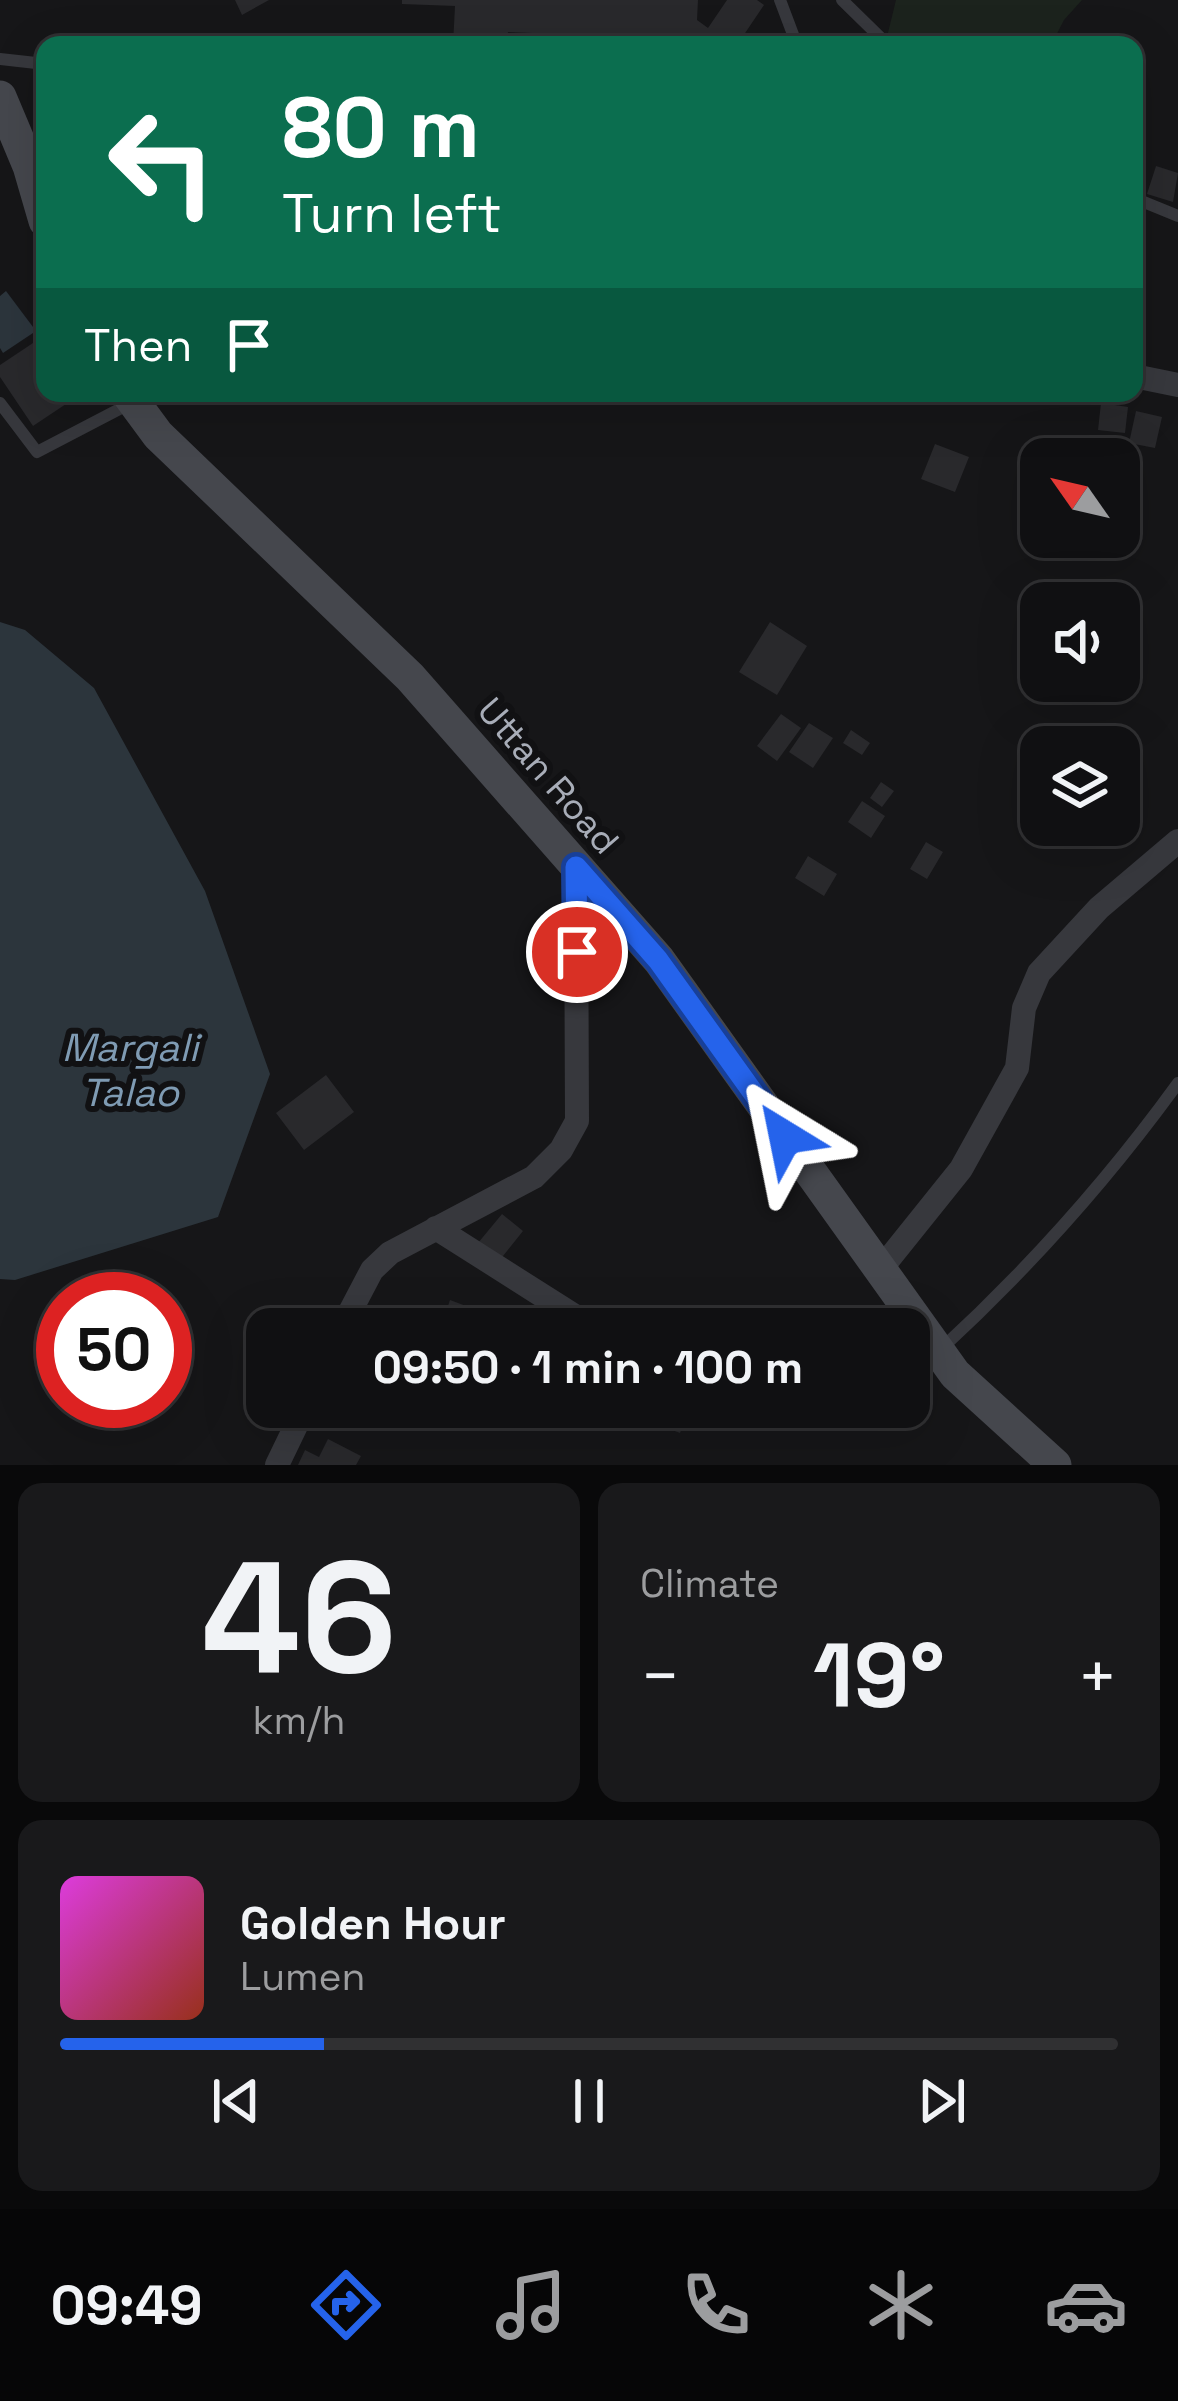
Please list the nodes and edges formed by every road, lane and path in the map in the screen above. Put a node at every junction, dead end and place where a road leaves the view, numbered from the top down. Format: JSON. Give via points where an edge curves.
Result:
{"nodes":[{"id":1,"x":780,"y":0,"type":"edge"},
{"id":2,"x":842,"y":0,"type":"edge"},
{"id":3,"x":793,"y":36,"type":"edge"},
{"id":4,"x":879,"y":36,"type":"edge"},
{"id":5,"x":0,"y":59,"type":"edge"},
{"id":6,"x":36,"y":63,"type":"edge"},
{"id":7,"x":0,"y":97,"type":"edge"},
{"id":8,"x":36,"y":190,"type":"edge"},
{"id":9,"x":1143,"y":201,"type":"edge"},
{"id":10,"x":1178,"y":215,"type":"edge"},
{"id":11,"x":1143,"y":378,"type":"edge"},
{"id":12,"x":1178,"y":386,"type":"edge"},
{"id":13,"x":122,"y":402,"type":"edge"},
{"id":14,"x":134,"y":402,"type":"edge"},
{"id":15,"x":0,"y":403,"type":"edge"},
{"id":16,"x":1178,"y":842,"type":"edge"},
{"id":17,"x":576,"y":867,"type":"junction"},
{"id":18,"x":1178,"y":1083,"type":"edge"},
{"id":19,"x":436,"y":1228,"type":"junction"},
{"id":20,"x":880,"y":1270,"type":"junction"},
{"id":21,"x":352,"y":1308,"type":"edge"},
{"id":22,"x":562,"y":1308,"type":"edge"},
{"id":23,"x":902,"y":1308,"type":"edge"},
{"id":24,"x":930,"y":1342,"type":"edge"},
{"id":25,"x":939,"y":1351,"type":"junction"},
{"id":26,"x":295,"y":1428,"type":"edge"},
{"id":27,"x":278,"y":1465,"type":"edge"},
{"id":28,"x":1054,"y":1465,"type":"edge"}],
"edges":[{"from":1,"to":3,"type":"lane"},
{"from":2,"to":4,"type":"lane"},
{"from":5,"to":6,"type":"lane"},
{"from":7,"to":8,"type":"main road"},
{"from":9,"to":10,"type":"lane"},
{"from":11,"to":12,"type":"street"},
{"from":13,"to":15,"type":"lane","via":[[38,452]]},
{"from":14,"to":17,"type":"main road","name":"Uttan Road","via":[[158,435],[410,676]]},
{"from":16,"to":20,"type":"street","via":[[1099,908],[1039,973],[1024,1008],[1017,1068],[961,1169]]},
{"from":17,"to":19,"type":"street","via":[[578,1120],[534,1177]]},
{"from":17,"to":20,"type":"main road","name":"Uttan Road","via":[[658,960]]},
{"from":18,"to":25,"type":"lane","via":[[1078,1212]]},
{"from":19,"to":21,"type":"street","via":[[372,1270]]},
{"from":19,"to":22,"type":"street"},
{"from":20,"to":23,"type":"main road","name":"Uttan Road"},
{"from":24,"to":25,"type":"main road","name":"Uttan Road"},
{"from":25,"to":28,"type":"main road","name":"Uttan Road"},
{"from":26,"to":27,"type":"street"}]}
